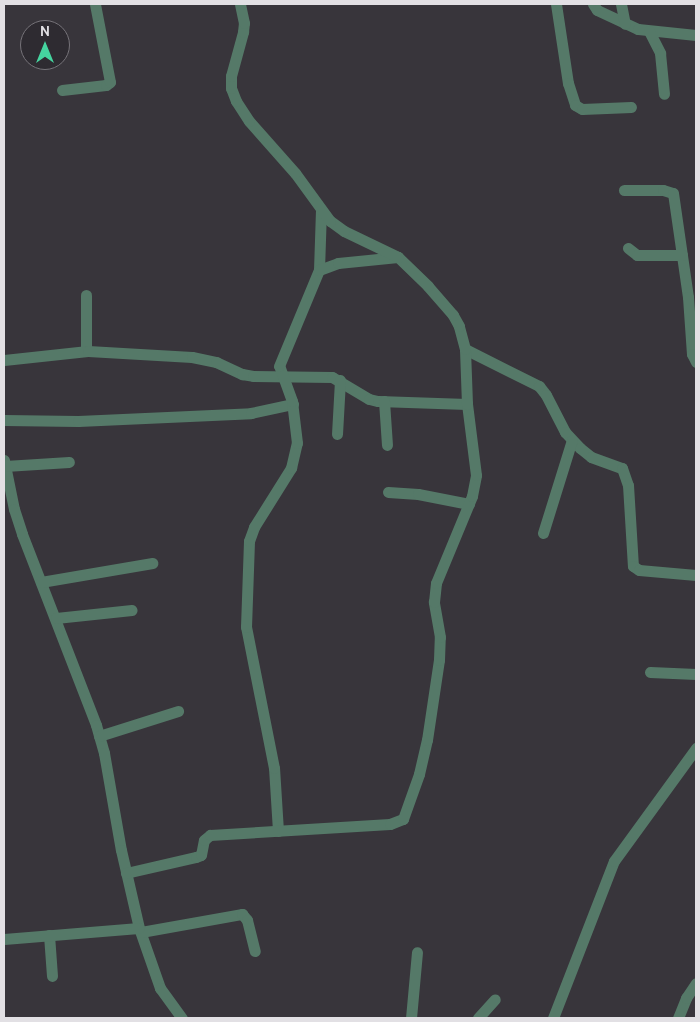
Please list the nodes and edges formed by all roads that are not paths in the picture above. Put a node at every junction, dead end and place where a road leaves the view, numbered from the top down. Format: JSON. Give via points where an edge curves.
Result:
{"nodes":[{"id":1,"x":95,"y":4,"type":"edge"},
{"id":2,"x":240,"y":4,"type":"edge"},
{"id":3,"x":556,"y":4,"type":"edge"},
{"id":4,"x":592,"y":4,"type":"edge"},
{"id":5,"x":621,"y":4,"type":"edge"},
{"id":6,"x":625,"y":24,"type":"junction"},
{"id":7,"x":649,"y":31,"type":"junction"},
{"id":8,"x":696,"y":35,"type":"edge"},
{"id":9,"x":62,"y":90,"type":"dead end"},
{"id":10,"x":664,"y":94,"type":"dead end"},
{"id":11,"x":631,"y":107,"type":"dead end"},
{"id":12,"x":624,"y":190,"type":"dead end"},
{"id":13,"x":321,"y":211,"type":"junction"},
{"id":14,"x":628,"y":248,"type":"dead end"},
{"id":15,"x":682,"y":255,"type":"junction"},
{"id":16,"x":398,"y":257,"type":"junction"},
{"id":17,"x":319,"y":270,"type":"junction"},
{"id":18,"x":86,"y":295,"type":"dead end"},
{"id":19,"x":465,"y":349,"type":"junction"},
{"id":20,"x":86,"y":351,"type":"junction"},
{"id":21,"x":4,"y":360,"type":"edge"},
{"id":22,"x":696,"y":362,"type":"edge"},
{"id":23,"x":282,"y":375,"type":"junction"},
{"id":24,"x":340,"y":380,"type":"junction"},
{"id":25,"x":384,"y":401,"type":"junction"},
{"id":26,"x":293,"y":404,"type":"junction"},
{"id":27,"x":466,"y":404,"type":"junction"},
{"id":28,"x":4,"y":420,"type":"edge"},
{"id":29,"x":337,"y":434,"type":"dead end"},
{"id":30,"x":572,"y":440,"type":"junction"},
{"id":31,"x":387,"y":445,"type":"dead end"},
{"id":32,"x":68,"y":462,"type":"dead end"},
{"id":33,"x":4,"y":463,"type":"edge"},
{"id":34,"x":7,"y":492,"type":"edge"},
{"id":35,"x":388,"y":492,"type":"dead end"},
{"id":36,"x":468,"y":504,"type":"junction"},
{"id":37,"x":543,"y":533,"type":"dead end"},
{"id":38,"x":152,"y":563,"type":"dead end"},
{"id":39,"x":696,"y":575,"type":"edge"},
{"id":40,"x":41,"y":582,"type":"junction"},
{"id":41,"x":132,"y":610,"type":"dead end"},
{"id":42,"x":56,"y":618,"type":"junction"},
{"id":43,"x":650,"y":672,"type":"dead end"},
{"id":44,"x":696,"y":674,"type":"edge"},
{"id":45,"x":178,"y":711,"type":"dead end"},
{"id":46,"x":99,"y":736,"type":"junction"},
{"id":47,"x":696,"y":748,"type":"edge"},
{"id":48,"x":278,"y":831,"type":"junction"},
{"id":49,"x":126,"y":873,"type":"junction"},
{"id":50,"x":140,"y":930,"type":"junction"},
{"id":51,"x":50,"y":935,"type":"junction"},
{"id":52,"x":4,"y":939,"type":"edge"},
{"id":53,"x":255,"y":951,"type":"dead end"},
{"id":54,"x":417,"y":952,"type":"dead end"},
{"id":55,"x":52,"y":976,"type":"dead end"},
{"id":56,"x":696,"y":983,"type":"edge"},
{"id":57,"x":496,"y":999,"type":"dead end"},
{"id":58,"x":182,"y":1018,"type":"edge"},
{"id":59,"x":411,"y":1018,"type":"edge"},
{"id":60,"x":478,"y":1018,"type":"edge"},
{"id":61,"x":553,"y":1018,"type":"edge"},
{"id":62,"x":678,"y":1018,"type":"edge"}],
"edges":[{"from":1,"to":9,"type":"street","via":[[110,82]]},
{"from":2,"to":13,"type":"street","via":[[244,23],[231,76],[232,93],[249,121],[295,173]]},
{"from":3,"to":11,"type":"street","via":[[568,83],[575,105],[582,109]]},
{"from":4,"to":6,"type":"street","via":[[597,10]]},
{"from":5,"to":6,"type":"street"},
{"from":6,"to":7,"type":"street"},
{"from":7,"to":8,"type":"street"},
{"from":7,"to":10,"type":"street","via":[[660,53]]},
{"from":12,"to":15,"type":"street","via":[[673,193]]},
{"from":13,"to":16,"type":"street","via":[[344,231]]},
{"from":13,"to":17,"type":"street"},
{"from":14,"to":15,"type":"street","via":[[637,256]]},
{"from":15,"to":22,"type":"street","via":[[692,354]]},
{"from":16,"to":17,"type":"street","via":[[338,263]]},
{"from":16,"to":19,"type":"street","via":[[453,315]]},
{"from":17,"to":23,"type":"street","via":[[281,362]]},
{"from":18,"to":20,"type":"street"},
{"from":19,"to":27,"type":"street"},
{"from":19,"to":30,"type":"street","via":[[539,386]]},
{"from":20,"to":21,"type":"street"},
{"from":20,"to":23,"type":"street","via":[[204,358],[242,374]]},
{"from":23,"to":24,"type":"street","via":[[323,375]]},
{"from":23,"to":26,"type":"street"},
{"from":24,"to":25,"type":"street","via":[[369,399]]},
{"from":24,"to":29,"type":"street"},
{"from":25,"to":27,"type":"street"},
{"from":25,"to":31,"type":"street"},
{"from":26,"to":28,"type":"street","via":[[251,413],[78,421]]},
{"from":26,"to":48,"type":"street","via":[[297,443],[295,457],[254,527],[248,554],[246,626],[273,762]]},
{"from":27,"to":36,"type":"street","via":[[476,465]]},
{"from":30,"to":37,"type":"street"},
{"from":30,"to":39,"type":"street","via":[[591,457],[615,464],[626,474],[633,566],[639,570]]},
{"from":32,"to":33,"type":"street"},
{"from":33,"to":34,"type":"street"},
{"from":34,"to":40,"type":"street"},
{"from":35,"to":36,"type":"street"},
{"from":36,"to":48,"type":"street","via":[[436,583],[434,602],[440,654],[427,740],[403,818],[390,824]]},
{"from":38,"to":40,"type":"street"},
{"from":40,"to":42,"type":"street"},
{"from":41,"to":42,"type":"street"},
{"from":42,"to":46,"type":"street"},
{"from":43,"to":44,"type":"street"},
{"from":45,"to":46,"type":"street"},
{"from":46,"to":49,"type":"street"},
{"from":47,"to":61,"type":"street","via":[[614,861]]},
{"from":48,"to":49,"type":"street","via":[[210,835],[204,840],[201,854],[196,857]]},
{"from":49,"to":50,"type":"street"},
{"from":50,"to":51,"type":"street"},
{"from":50,"to":53,"type":"street","via":[[242,914],[247,920]]},
{"from":50,"to":58,"type":"street","via":[[160,988]]},
{"from":51,"to":52,"type":"street"},
{"from":51,"to":55,"type":"street"},
{"from":54,"to":59,"type":"street"},
{"from":56,"to":62,"type":"street"},
{"from":57,"to":60,"type":"street"}]}
